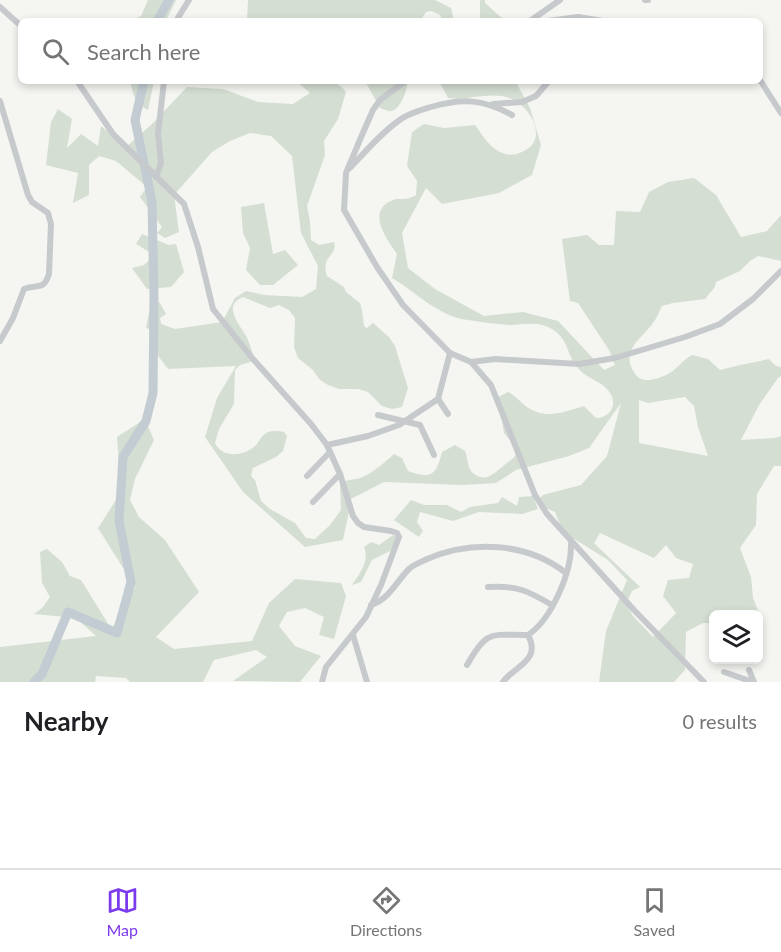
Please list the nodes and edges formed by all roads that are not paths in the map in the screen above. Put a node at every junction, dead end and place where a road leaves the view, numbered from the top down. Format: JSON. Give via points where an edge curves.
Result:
{"nodes":[{"id":1,"x":189,"y":0,"type":"edge"},
{"id":2,"x":560,"y":0,"type":"edge"},
{"id":3,"x":0,"y":7,"type":"edge"},
{"id":4,"x":178,"y":18,"type":"edge"},
{"id":5,"x":534,"y":18,"type":"edge"},
{"id":6,"x":18,"y":23,"type":"edge"},
{"id":7,"x":79,"y":84,"type":"edge"},
{"id":8,"x":164,"y":84,"type":"edge"},
{"id":9,"x":401,"y":84,"type":"edge"},
{"id":10,"x":546,"y":84,"type":"edge"},
{"id":11,"x":763,"y":84,"type":"edge"},
{"id":12,"x":0,"y":100,"type":"edge"},
{"id":13,"x":489,"y":105,"type":"junction"},
{"id":14,"x":781,"y":113,"type":"edge"},
{"id":15,"x":513,"y":115,"type":"dead end"},
{"id":16,"x":346,"y":173,"type":"junction"},
{"id":17,"x":156,"y":177,"type":"junction"},
{"id":18,"x":781,"y":271,"type":"edge"},
{"id":19,"x":0,"y":341,"type":"edge"},
{"id":20,"x":450,"y":353,"type":"junction"},
{"id":21,"x":471,"y":362,"type":"junction"},
{"id":22,"x":438,"y":399,"type":"junction"},
{"id":23,"x":448,"y":414,"type":"dead end"},
{"id":24,"x":378,"y":415,"type":"dead end"},
{"id":25,"x":406,"y":421,"type":"junction"},
{"id":26,"x":327,"y":445,"type":"junction"},
{"id":27,"x":330,"y":453,"type":"junction"},
{"id":28,"x":434,"y":455,"type":"dead end"},
{"id":29,"x":340,"y":474,"type":"junction"},
{"id":30,"x":307,"y":476,"type":"dead end"},
{"id":31,"x":313,"y":502,"type":"dead end"},
{"id":32,"x":572,"y":543,"type":"junction"},
{"id":33,"x":566,"y":573,"type":"junction"},
{"id":34,"x":488,"y":587,"type":"dead end"},
{"id":35,"x":371,"y":605,"type":"junction"},
{"id":36,"x":552,"y":605,"type":"junction"},
{"id":37,"x":528,"y":634,"type":"junction"},
{"id":38,"x":353,"y":635,"type":"junction"},
{"id":39,"x":466,"y":665,"type":"dead end"},
{"id":40,"x":749,"y":670,"type":"dead end"},
{"id":41,"x":724,"y":672,"type":"dead end"},
{"id":42,"x":322,"y":682,"type":"edge"},
{"id":43,"x":367,"y":682,"type":"edge"},
{"id":44,"x":503,"y":682,"type":"edge"},
{"id":45,"x":704,"y":682,"type":"edge"},
{"id":46,"x":753,"y":682,"type":"edge"}],
"edges":[{"from":1,"to":4,"type":"street"},
{"from":2,"to":5,"type":"street"},
{"from":3,"to":6,"type":"street"},
{"from":7,"to":17,"type":"street","via":[[113,134]]},
{"from":8,"to":17,"type":"street","via":[[158,134],[161,163]]},
{"from":9,"to":16,"type":"street","via":[[373,110]]},
{"from":10,"to":13,"type":"street","via":[[536,96],[522,102]]},
{"from":11,"to":14,"type":"street"},
{"from":12,"to":19,"type":"street","via":[[28,195],[48,213],[51,224],[46,282],[24,289]]},
{"from":13,"to":15,"type":"street"},
{"from":13,"to":16,"type":"street","via":[[467,100],[405,117]]},
{"from":16,"to":20,"type":"street","via":[[344,210],[404,305]]},
{"from":17,"to":26,"type":"street","via":[[184,204],[208,296],[219,319]]},
{"from":18,"to":21,"type":"street","via":[[720,324],[615,358],[579,364],[495,359]]},
{"from":20,"to":21,"type":"street"},
{"from":20,"to":22,"type":"street"},
{"from":21,"to":32,"type":"street","via":[[496,394],[540,504]]},
{"from":22,"to":23,"type":"street"},
{"from":22,"to":25,"type":"street"},
{"from":24,"to":25,"type":"street"},
{"from":25,"to":26,"type":"street","via":[[368,436]]},
{"from":25,"to":28,"type":"street","via":[[420,425]]},
{"from":26,"to":27,"type":"street"},
{"from":27,"to":29,"type":"street"},
{"from":27,"to":30,"type":"street"},
{"from":29,"to":31,"type":"street"},
{"from":29,"to":35,"type":"street","via":[[358,523],[392,531],[399,537]]},
{"from":32,"to":33,"type":"street"},
{"from":32,"to":45,"type":"street"},
{"from":33,"to":35,"type":"street","via":[[526,552],[468,547],[437,554],[411,566],[381,602]]},
{"from":33,"to":36,"type":"street"},
{"from":34,"to":36,"type":"street","via":[[524,589]]},
{"from":35,"to":38,"type":"street"},
{"from":36,"to":37,"type":"street","via":[[542,623]]},
{"from":37,"to":39,"type":"street","via":[[492,636],[478,646]]},
{"from":37,"to":44,"type":"street","via":[[532,646],[526,664]]},
{"from":38,"to":42,"type":"street","via":[[326,668]]},
{"from":38,"to":43,"type":"street"},
{"from":40,"to":46,"type":"street"},
{"from":41,"to":46,"type":"street"}]}
